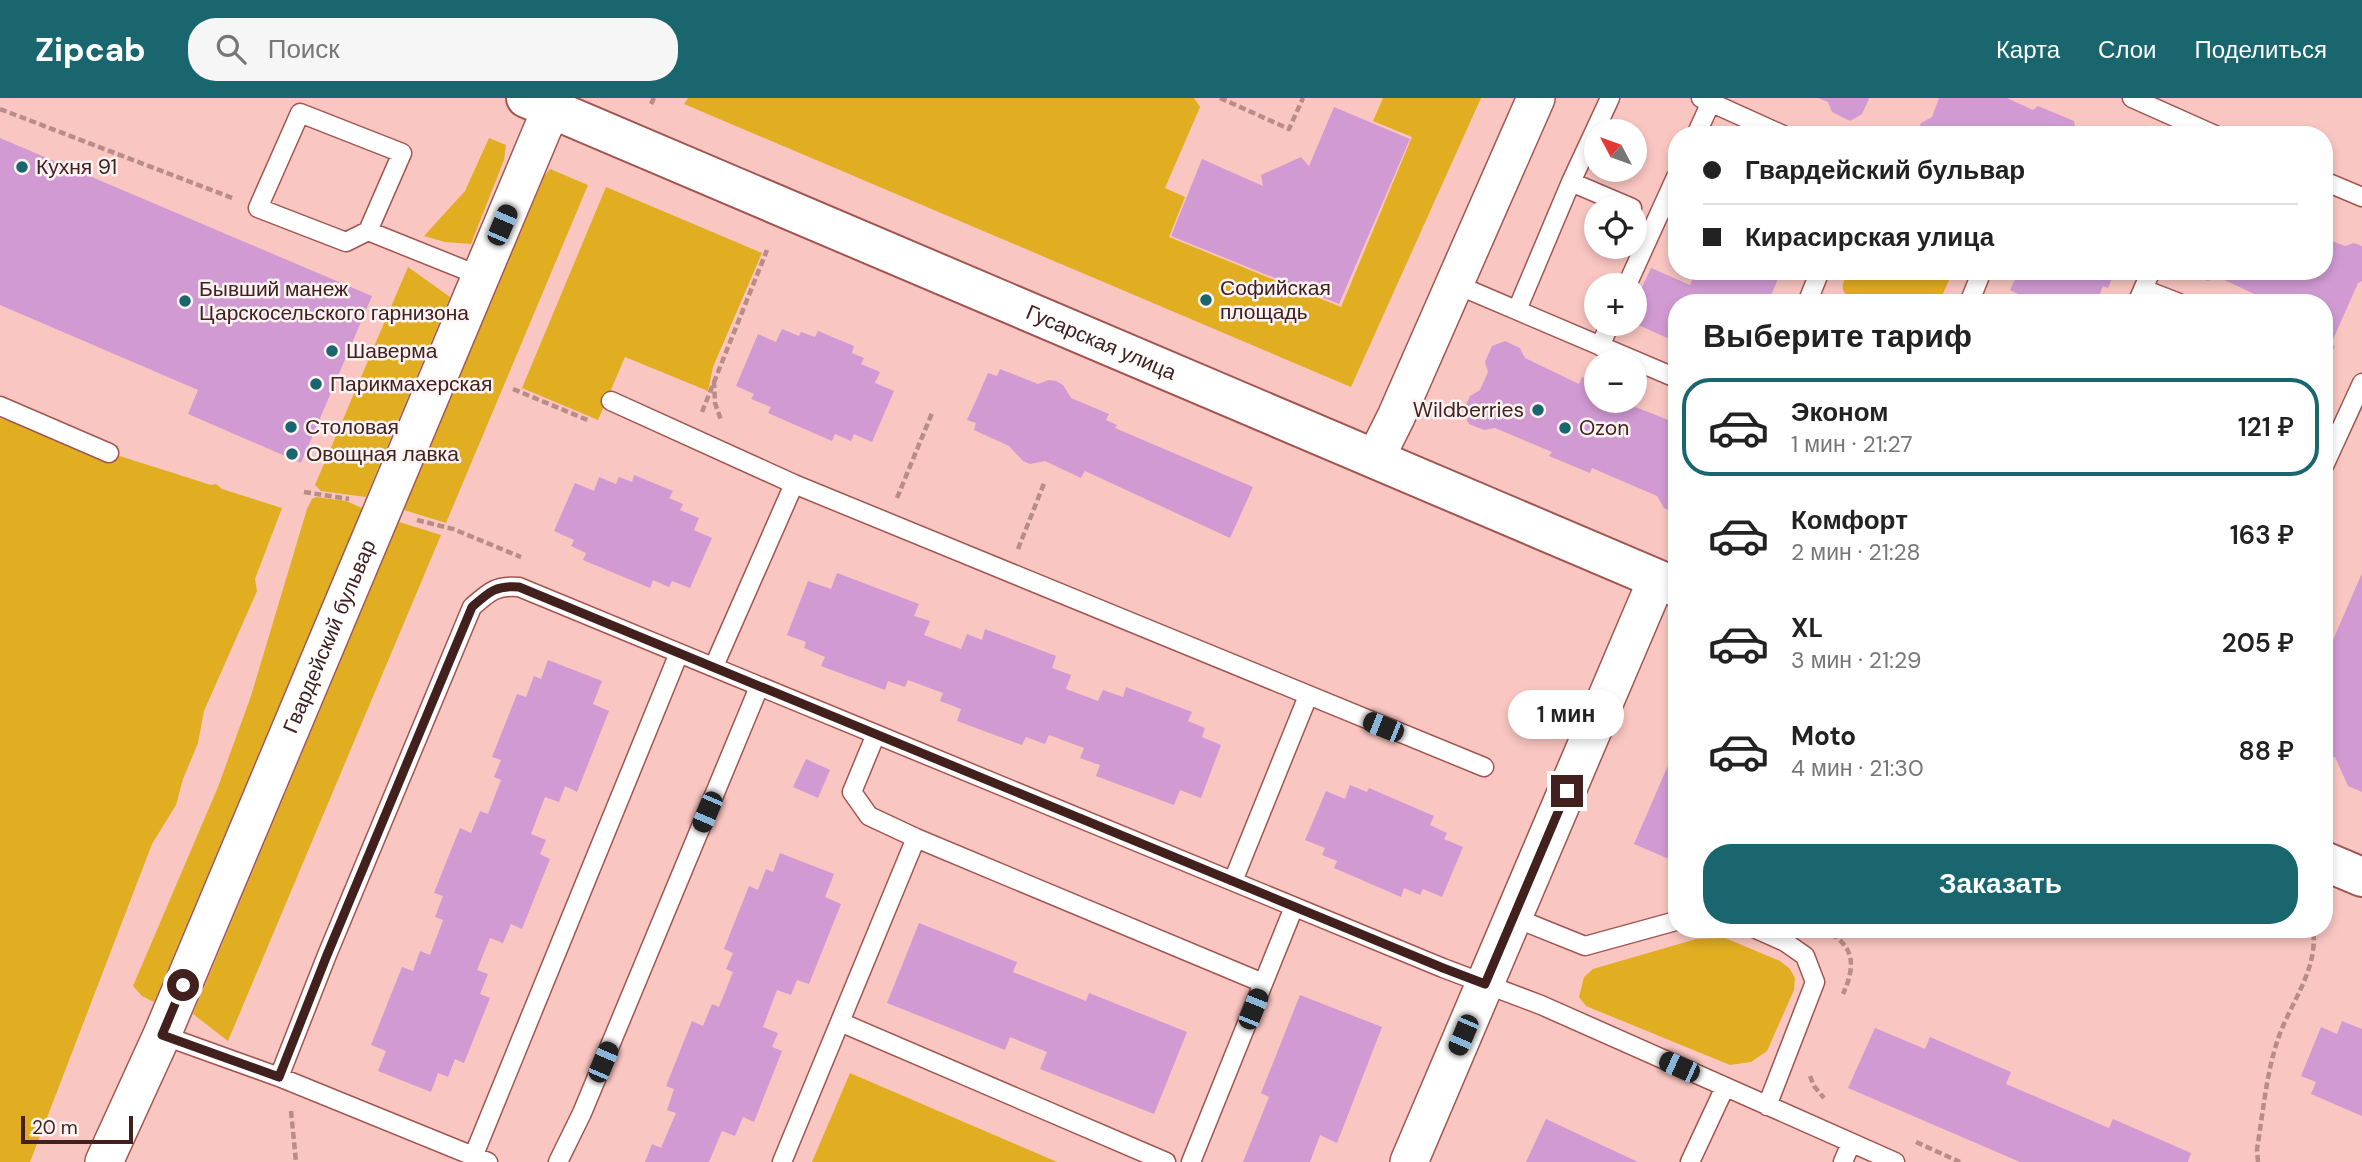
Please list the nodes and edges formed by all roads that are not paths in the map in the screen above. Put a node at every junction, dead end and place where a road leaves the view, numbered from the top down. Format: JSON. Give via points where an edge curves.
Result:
{"nodes":[{"id":1,"x":1536,"y":98,"type":"edge"},
{"id":2,"x":1610,"y":98,"type":"edge"},
{"id":3,"x":2132,"y":98,"type":"edge"},
{"id":4,"x":1706,"y":100,"type":"edge"},
{"id":5,"x":538,"y":103,"type":"edge"},
{"id":6,"x":1699,"y":126,"type":"edge"},
{"id":7,"x":1763,"y":126,"type":"edge"},
{"id":8,"x":2195,"y":126,"type":"edge"},
{"id":9,"x":1571,"y":182,"type":"junction"},
{"id":10,"x":2333,"y":185,"type":"edge"},
{"id":11,"x":1668,"y":195,"type":"edge"},
{"id":12,"x":1603,"y":196,"type":"edge"},
{"id":13,"x":2362,"y":197,"type":"edge"},
{"id":14,"x":1647,"y":215,"type":"edge"},
{"id":15,"x":1657,"y":219,"type":"junction"},
{"id":16,"x":368,"y":230,"type":"junction"},
{"id":17,"x":1632,"y":273,"type":"edge"},
{"id":18,"x":481,"y":276,"type":"junction"},
{"id":19,"x":1455,"y":284,"type":"junction"},
{"id":20,"x":1517,"y":310,"type":"junction"},
{"id":21,"x":1605,"y":336,"type":"edge"},
{"id":22,"x":1600,"y":346,"type":"junction"},
{"id":23,"x":1668,"y":375,"type":"edge"},
{"id":24,"x":2362,"y":383,"type":"edge"},
{"id":25,"x":611,"y":401,"type":"dead end"},
{"id":26,"x":0,"y":405,"type":"edge"},
{"id":27,"x":2333,"y":446,"type":"edge"},
{"id":28,"x":109,"y":453,"type":"dead end"},
{"id":29,"x":1375,"y":458,"type":"junction"},
{"id":30,"x":794,"y":484,"type":"junction"},
{"id":31,"x":1667,"y":583,"type":"edge"},
{"id":32,"x":679,"y":653,"type":"junction"},
{"id":33,"x":714,"y":667,"type":"junction"},
{"id":34,"x":759,"y":687,"type":"junction"},
{"id":35,"x":1308,"y":696,"type":"junction"},
{"id":36,"x":876,"y":734,"type":"junction"},
{"id":37,"x":1484,"y":767,"type":"dead end"},
{"id":38,"x":916,"y":838,"type":"junction"},
{"id":39,"x":2333,"y":865,"type":"edge"},
{"id":40,"x":2362,"y":877,"type":"edge"},
{"id":41,"x":1233,"y":881,"type":"junction"},
{"id":42,"x":1294,"y":907,"type":"junction"},
{"id":43,"x":1513,"y":917,"type":"junction"},
{"id":44,"x":1668,"y":922,"type":"edge"},
{"id":45,"x":1776,"y":938,"type":"edge"},
{"id":46,"x":1263,"y":984,"type":"junction"},
{"id":47,"x":1485,"y":984,"type":"junction"},
{"id":48,"x":840,"y":1022,"type":"junction"},
{"id":49,"x":162,"y":1035,"type":"junction"},
{"id":50,"x":284,"y":1080,"type":"junction"},
{"id":51,"x":1725,"y":1087,"type":"junction"},
{"id":52,"x":1768,"y":1105,"type":"junction"},
{"id":53,"x":1851,"y":1143,"type":"junction"},
{"id":54,"x":480,"y":1159,"type":"edge"},
{"id":55,"x":104,"y":1162,"type":"edge"},
{"id":56,"x":558,"y":1162,"type":"edge"},
{"id":57,"x":782,"y":1162,"type":"edge"},
{"id":58,"x":1166,"y":1162,"type":"edge"},
{"id":59,"x":1191,"y":1162,"type":"edge"},
{"id":60,"x":1409,"y":1162,"type":"edge"},
{"id":61,"x":1690,"y":1162,"type":"edge"},
{"id":62,"x":1843,"y":1162,"type":"edge"},
{"id":63,"x":1895,"y":1162,"type":"edge"}],
"edges":[{"from":1,"to":19,"type":"street"},
{"from":2,"to":9,"type":"lane"},
{"from":3,"to":8,"type":"lane"},
{"from":4,"to":6,"type":"lane"},
{"from":4,"to":7,"type":"lane"},
{"from":5,"to":18,"type":"street","name":"Гвардейский бульвар"},
{"from":5,"to":29,"type":"street","name":"Гусарская улица"},
{"from":9,"to":12,"type":"lane"},
{"from":9,"to":20,"type":"lane"},
{"from":10,"to":13,"type":"lane"},
{"from":11,"to":15,"type":"lane"},
{"from":14,"to":15,"type":"lane"},
{"from":15,"to":17,"type":"lane"},
{"from":16,"to":16,"type":"lane","via":[[402,153],[300,113],[258,208],[346,242]]},
{"from":16,"to":18,"type":"lane"},
{"from":18,"to":49,"type":"street","name":"Гвардейский бульвар"},
{"from":19,"to":20,"type":"lane"},
{"from":19,"to":29,"type":"street"},
{"from":20,"to":22,"type":"lane"},
{"from":21,"to":22,"type":"lane"},
{"from":22,"to":23,"type":"lane"},
{"from":24,"to":27,"type":"lane"},
{"from":25,"to":30,"type":"lane"},
{"from":26,"to":28,"type":"lane"},
{"from":29,"to":31,"type":"street","name":"Гусарская улица"},
{"from":30,"to":33,"type":"lane"},
{"from":30,"to":35,"type":"lane"},
{"from":31,"to":43,"type":"street"},
{"from":32,"to":33,"type":"lane"},
{"from":32,"to":50,"type":"lane","via":[[519,587],[504,586],[472,607],[327,955]]},
{"from":32,"to":54,"type":"lane"},
{"from":33,"to":34,"type":"lane"},
{"from":34,"to":36,"type":"lane"},
{"from":34,"to":56,"type":"lane"},
{"from":35,"to":37,"type":"lane"},
{"from":35,"to":41,"type":"lane"},
{"from":36,"to":38,"type":"lane","via":[[852,792],[869,816]]},
{"from":36,"to":41,"type":"lane"},
{"from":38,"to":46,"type":"lane"},
{"from":38,"to":48,"type":"lane"},
{"from":39,"to":40,"type":"street"},
{"from":41,"to":42,"type":"lane"},
{"from":42,"to":46,"type":"lane"},
{"from":42,"to":47,"type":"lane"},
{"from":43,"to":44,"type":"lane","via":[[1585,946]]},
{"from":43,"to":47,"type":"street"},
{"from":45,"to":52,"type":"lane","via":[[1805,957],[1815,982]]},
{"from":46,"to":59,"type":"lane"},
{"from":47,"to":51,"type":"lane"},
{"from":47,"to":60,"type":"street"},
{"from":48,"to":57,"type":"lane"},
{"from":48,"to":58,"type":"lane"},
{"from":49,"to":50,"type":"lane"},
{"from":49,"to":55,"type":"street","name":"Гвардейский бульвар"},
{"from":50,"to":54,"type":"lane"},
{"from":51,"to":52,"type":"lane"},
{"from":51,"to":61,"type":"lane"},
{"from":52,"to":53,"type":"lane"},
{"from":53,"to":62,"type":"lane"},
{"from":53,"to":63,"type":"lane"}]}
